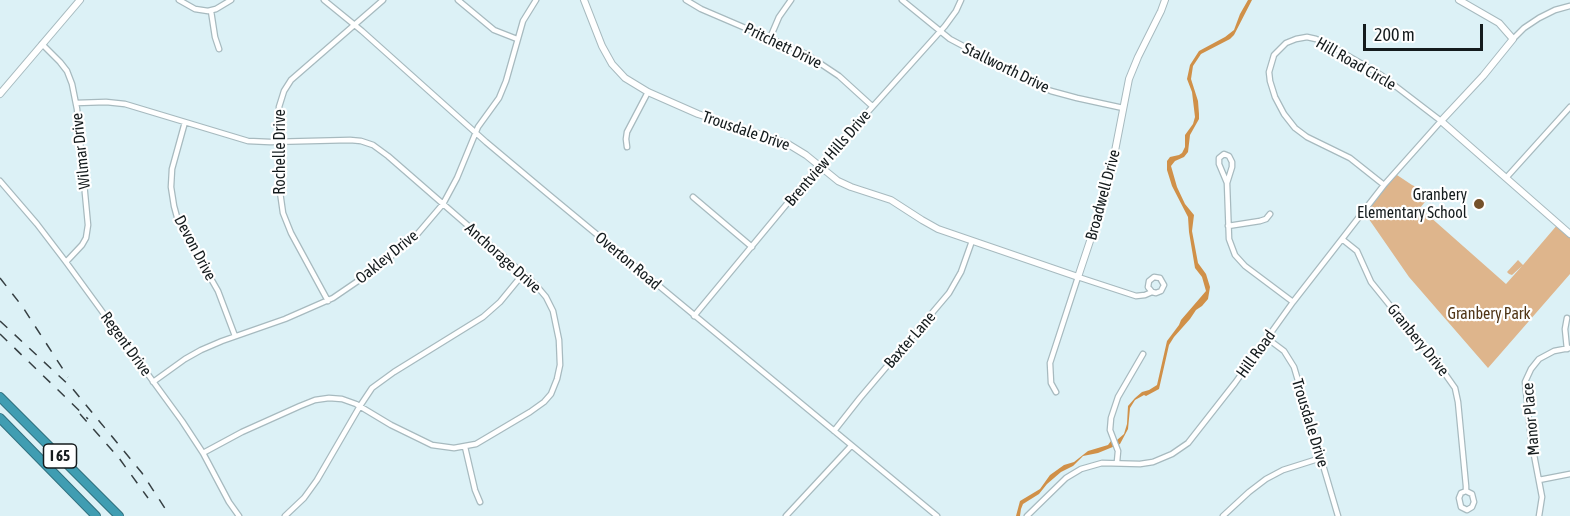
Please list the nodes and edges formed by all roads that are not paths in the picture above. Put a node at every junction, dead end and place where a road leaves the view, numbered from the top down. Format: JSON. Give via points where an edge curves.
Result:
{"nodes":[{"id":1,"x":80,"y":0,"type":"edge"},
{"id":2,"x":179,"y":0,"type":"edge"},
{"id":3,"x":231,"y":0,"type":"edge"},
{"id":4,"x":324,"y":0,"type":"edge"},
{"id":5,"x":383,"y":0,"type":"edge"},
{"id":6,"x":458,"y":0,"type":"edge"},
{"id":7,"x":536,"y":0,"type":"edge"},
{"id":8,"x":584,"y":0,"type":"edge"},
{"id":9,"x":686,"y":0,"type":"edge"},
{"id":10,"x":791,"y":0,"type":"edge"},
{"id":11,"x":902,"y":0,"type":"edge"},
{"id":12,"x":961,"y":0,"type":"edge"},
{"id":13,"x":1165,"y":0,"type":"edge"},
{"id":14,"x":1459,"y":0,"type":"edge"},
{"id":15,"x":1570,"y":6,"type":"edge"},
{"id":16,"x":211,"y":11,"type":"junction"},
{"id":17,"x":355,"y":25,"type":"junction"},
{"id":18,"x":940,"y":31,"type":"junction"},
{"id":19,"x":770,"y":38,"type":"junction"},
{"id":20,"x":517,"y":39,"type":"junction"},
{"id":21,"x":1513,"y":39,"type":"junction"},
{"id":22,"x":42,"y":44,"type":"junction"},
{"id":23,"x":219,"y":49,"type":"dead end"},
{"id":24,"x":648,"y":92,"type":"junction"},
{"id":25,"x":0,"y":94,"type":"edge"},
{"id":26,"x":76,"y":103,"type":"junction"},
{"id":27,"x":872,"y":106,"type":"junction"},
{"id":28,"x":1570,"y":107,"type":"edge"},
{"id":29,"x":1123,"y":108,"type":"junction"},
{"id":30,"x":1565,"y":113,"type":"junction"},
{"id":31,"x":1570,"y":118,"type":"edge"},
{"id":32,"x":1441,"y":121,"type":"junction"},
{"id":33,"x":184,"y":122,"type":"junction"},
{"id":34,"x":476,"y":132,"type":"junction"},
{"id":35,"x":279,"y":142,"type":"junction"},
{"id":36,"x":627,"y":147,"type":"dead end"},
{"id":37,"x":819,"y":167,"type":"junction"},
{"id":38,"x":1506,"y":178,"type":"junction"},
{"id":39,"x":0,"y":181,"type":"edge"},
{"id":40,"x":1227,"y":183,"type":"junction"},
{"id":41,"x":1384,"y":185,"type":"junction"},
{"id":42,"x":693,"y":197,"type":"dead end"},
{"id":43,"x":443,"y":204,"type":"junction"},
{"id":44,"x":1270,"y":214,"type":"dead end"},
{"id":45,"x":1228,"y":226,"type":"junction"},
{"id":46,"x":1570,"y":234,"type":"edge"},
{"id":47,"x":1342,"y":239,"type":"junction"},
{"id":48,"x":972,"y":241,"type":"junction"},
{"id":49,"x":752,"y":247,"type":"junction"},
{"id":50,"x":66,"y":262,"type":"junction"},
{"id":51,"x":523,"y":274,"type":"junction"},
{"id":52,"x":1078,"y":277,"type":"junction"},
{"id":53,"x":1152,"y":292,"type":"dead end"},
{"id":54,"x":328,"y":301,"type":"junction"},
{"id":55,"x":1293,"y":302,"type":"junction"},
{"id":56,"x":694,"y":316,"type":"junction"},
{"id":57,"x":1567,"y":318,"type":"dead end"},
{"id":58,"x":235,"y":336,"type":"junction"},
{"id":59,"x":1268,"y":339,"type":"junction"},
{"id":60,"x":1569,"y":349,"type":"edge"},
{"id":61,"x":1143,"y":354,"type":"dead end"},
{"id":62,"x":153,"y":382,"type":"junction"},
{"id":63,"x":1056,"y":392,"type":"dead end"},
{"id":64,"x":0,"y":397,"type":"edge"},
{"id":65,"x":360,"y":406,"type":"junction"},
{"id":66,"x":0,"y":418,"type":"edge"},
{"id":67,"x":834,"y":431,"type":"junction"},
{"id":68,"x":851,"y":446,"type":"junction"},
{"id":69,"x":465,"y":447,"type":"junction"},
{"id":70,"x":202,"y":453,"type":"junction"},
{"id":71,"x":1321,"y":458,"type":"junction"},
{"id":72,"x":1117,"y":462,"type":"junction"},
{"id":73,"x":1570,"y":474,"type":"edge"},
{"id":74,"x":1539,"y":480,"type":"junction"},
{"id":75,"x":1466,"y":491,"type":"dead end"},
{"id":76,"x":480,"y":502,"type":"dead end"},
{"id":77,"x":96,"y":516,"type":"edge"},
{"id":78,"x":119,"y":516,"type":"edge"},
{"id":79,"x":239,"y":516,"type":"edge"},
{"id":80,"x":285,"y":516,"type":"edge"},
{"id":81,"x":786,"y":516,"type":"edge"},
{"id":82,"x":937,"y":516,"type":"edge"},
{"id":83,"x":1027,"y":516,"type":"edge"},
{"id":84,"x":1223,"y":516,"type":"edge"},
{"id":85,"x":1338,"y":516,"type":"edge"},
{"id":86,"x":1539,"y":516,"type":"edge"}],
"edges":[{"from":1,"to":22,"type":"street"},
{"from":2,"to":16,"type":"street","via":[[195,9]]},
{"from":3,"to":16,"type":"street"},
{"from":4,"to":17,"type":"street","name":"Overton Road"},
{"from":5,"to":17,"type":"street","name":"Rochelle Drive"},
{"from":6,"to":20,"type":"street","via":[[494,30]]},
{"from":7,"to":20,"type":"street","name":"Oakley Drive"},
{"from":8,"to":24,"type":"street","name":"Trousdale Drive","via":[[612,64],[625,78]]},
{"from":9,"to":19,"type":"street","name":"Pritchett Drive"},
{"from":10,"to":19,"type":"street"},
{"from":11,"to":18,"type":"street","name":"Stallworth Drive"},
{"from":12,"to":18,"type":"street","name":"Brentview Hills Drive"},
{"from":13,"to":29,"type":"street","name":"Broadwell Drive","via":[[1133,69]]},
{"from":14,"to":21,"type":"street","via":[[1499,23]]},
{"from":15,"to":21,"type":"street","name":"Hill Road","via":[[1544,15]]},
{"from":16,"to":23,"type":"street"},
{"from":17,"to":34,"type":"street","name":"Overton Road"},
{"from":17,"to":35,"type":"street","name":"Rochelle Drive","via":[[286,87],[278,110]]},
{"from":18,"to":27,"type":"street","name":"Brentview Hills Drive"},
{"from":18,"to":29,"type":"street","name":"Stallworth Drive","via":[[965,48],[1045,88]]},
{"from":19,"to":27,"type":"street","name":"Pritchett Drive","via":[[828,68]]},
{"from":20,"to":34,"type":"street","name":"Oakley Drive","via":[[503,89]]},
{"from":21,"to":32,"type":"street","name":"Hill Road"},
{"from":22,"to":25,"type":"street"},
{"from":22,"to":26,"type":"street","name":"Wilmar Drive","via":[[67,71]]},
{"from":24,"to":36,"type":"street","via":[[626,134]]},
{"from":24,"to":37,"type":"street","name":"Trousdale Drive","via":[[698,114],[784,142]]},
{"from":26,"to":33,"type":"street","name":"Anchorage Drive","via":[[120,103]]},
{"from":26,"to":50,"type":"street","name":"Wilmar Drive","via":[[88,223],[82,245]]},
{"from":27,"to":37,"type":"street","name":"Brentview Hills Drive"},
{"from":28,"to":30,"type":"street"},
{"from":29,"to":52,"type":"street","name":"Broadwell Drive","via":[[1108,187]]},
{"from":30,"to":31,"type":"street"},
{"from":30,"to":38,"type":"street"},
{"from":32,"to":38,"type":"street"},
{"from":32,"to":41,"type":"street","name":"Hill Road"},
{"from":32,"to":41,"type":"street","name":"Hill Road Circle","via":[[1381,75],[1322,41],[1302,38],[1280,48],[1271,61],[1269,77],[1284,114],[1307,137],[1350,158]]},
{"from":33,"to":35,"type":"street","name":"Anchorage Drive","via":[[240,139]]},
{"from":33,"to":58,"type":"street","name":"Devon Drive","via":[[172,169],[175,209],[218,291]]},
{"from":34,"to":43,"type":"street","name":"Oakley Drive"},
{"from":34,"to":56,"type":"street","name":"Overton Road"},
{"from":35,"to":43,"type":"street","name":"Anchorage Drive","via":[[350,140],[369,144],[384,152]]},
{"from":35,"to":54,"type":"street","name":"Rochelle Drive","via":[[283,213]]},
{"from":37,"to":48,"type":"street","name":"Trousdale Drive","via":[[845,185],[888,199],[933,226]]},
{"from":37,"to":49,"type":"street","name":"Brentview Hills Drive"},
{"from":38,"to":46,"type":"street"},
{"from":39,"to":50,"type":"street","name":"Regent Drive"},
{"from":40,"to":40,"type":"street","via":[[1232,162],[1224,154],[1218,162]]},
{"from":40,"to":45,"type":"street"},
{"from":41,"to":47,"type":"street","name":"Hill Road"},
{"from":42,"to":49,"type":"street"},
{"from":43,"to":51,"type":"street","name":"Anchorage Drive"},
{"from":43,"to":54,"type":"street","name":"Oakley Drive","via":[[406,246]]},
{"from":44,"to":45,"type":"street","via":[[1260,221]]},
{"from":45,"to":55,"type":"street","via":[[1230,244],[1238,260]]},
{"from":47,"to":55,"type":"street","name":"Hill Road"},
{"from":47,"to":75,"type":"street","name":"Granbery Drive","via":[[1357,251],[1371,282],[1455,388]]},
{"from":48,"to":52,"type":"street","name":"Trousdale Drive"},
{"from":48,"to":67,"type":"street","name":"Baxter Lane","via":[[962,272],[949,294]]},
{"from":49,"to":56,"type":"street","name":"Brentview Hills Drive"},
{"from":50,"to":62,"type":"street","name":"Regent Drive"},
{"from":51,"to":65,"type":"street","via":[[486,315],[382,380]]},
{"from":51,"to":69,"type":"street","name":"Anchorage Drive","via":[[544,294],[553,311],[559,340],[557,379],[550,395],[538,407]]},
{"from":52,"to":53,"type":"street","via":[[1134,296]]},
{"from":52,"to":63,"type":"street","name":"Broadwell Drive","via":[[1050,363],[1051,383]]},
{"from":54,"to":58,"type":"street","name":"Oakley Drive"},
{"from":55,"to":59,"type":"street","name":"Hill Road"},
{"from":56,"to":67,"type":"street","name":"Overton Road"},
{"from":57,"to":60,"type":"street"},
{"from":58,"to":62,"type":"street","name":"Oakley Drive","via":[[189,356]]},
{"from":59,"to":71,"type":"street","name":"Trousdale Drive","via":[[1284,351],[1292,364]]},
{"from":59,"to":72,"type":"street","name":"Hill Road","via":[[1182,448],[1153,462]]},
{"from":60,"to":74,"type":"street","name":"Manor Place","via":[[1543,356],[1526,379]]},
{"from":61,"to":72,"type":"street","via":[[1113,410],[1110,428]]},
{"from":62,"to":70,"type":"street","name":"Regent Drive"},
{"from":64,"to":78,"type":"highway","number":"I 65"},
{"from":65,"to":69,"type":"street","name":"Anchorage Drive","via":[[432,445]]},
{"from":65,"to":70,"type":"street","name":"Anchorage Drive","via":[[338,399],[312,401]]},
{"from":65,"to":80,"type":"street","via":[[317,480]]},
{"from":66,"to":77,"type":"highway","number":"I 65"},
{"from":67,"to":68,"type":"street","name":"Overton Road"},
{"from":68,"to":81,"type":"street"},
{"from":68,"to":82,"type":"street","name":"Overton Road"},
{"from":69,"to":76,"type":"street"},
{"from":70,"to":79,"type":"street","name":"Regent Drive"},
{"from":71,"to":84,"type":"street","via":[[1266,479]]},
{"from":71,"to":85,"type":"street","name":"Trousdale Drive"},
{"from":72,"to":83,"type":"street","name":"Hill Road","via":[[1094,464],[1077,471]]},
{"from":73,"to":74,"type":"street"},
{"from":74,"to":86,"type":"street","name":"Manor Place"}]}
